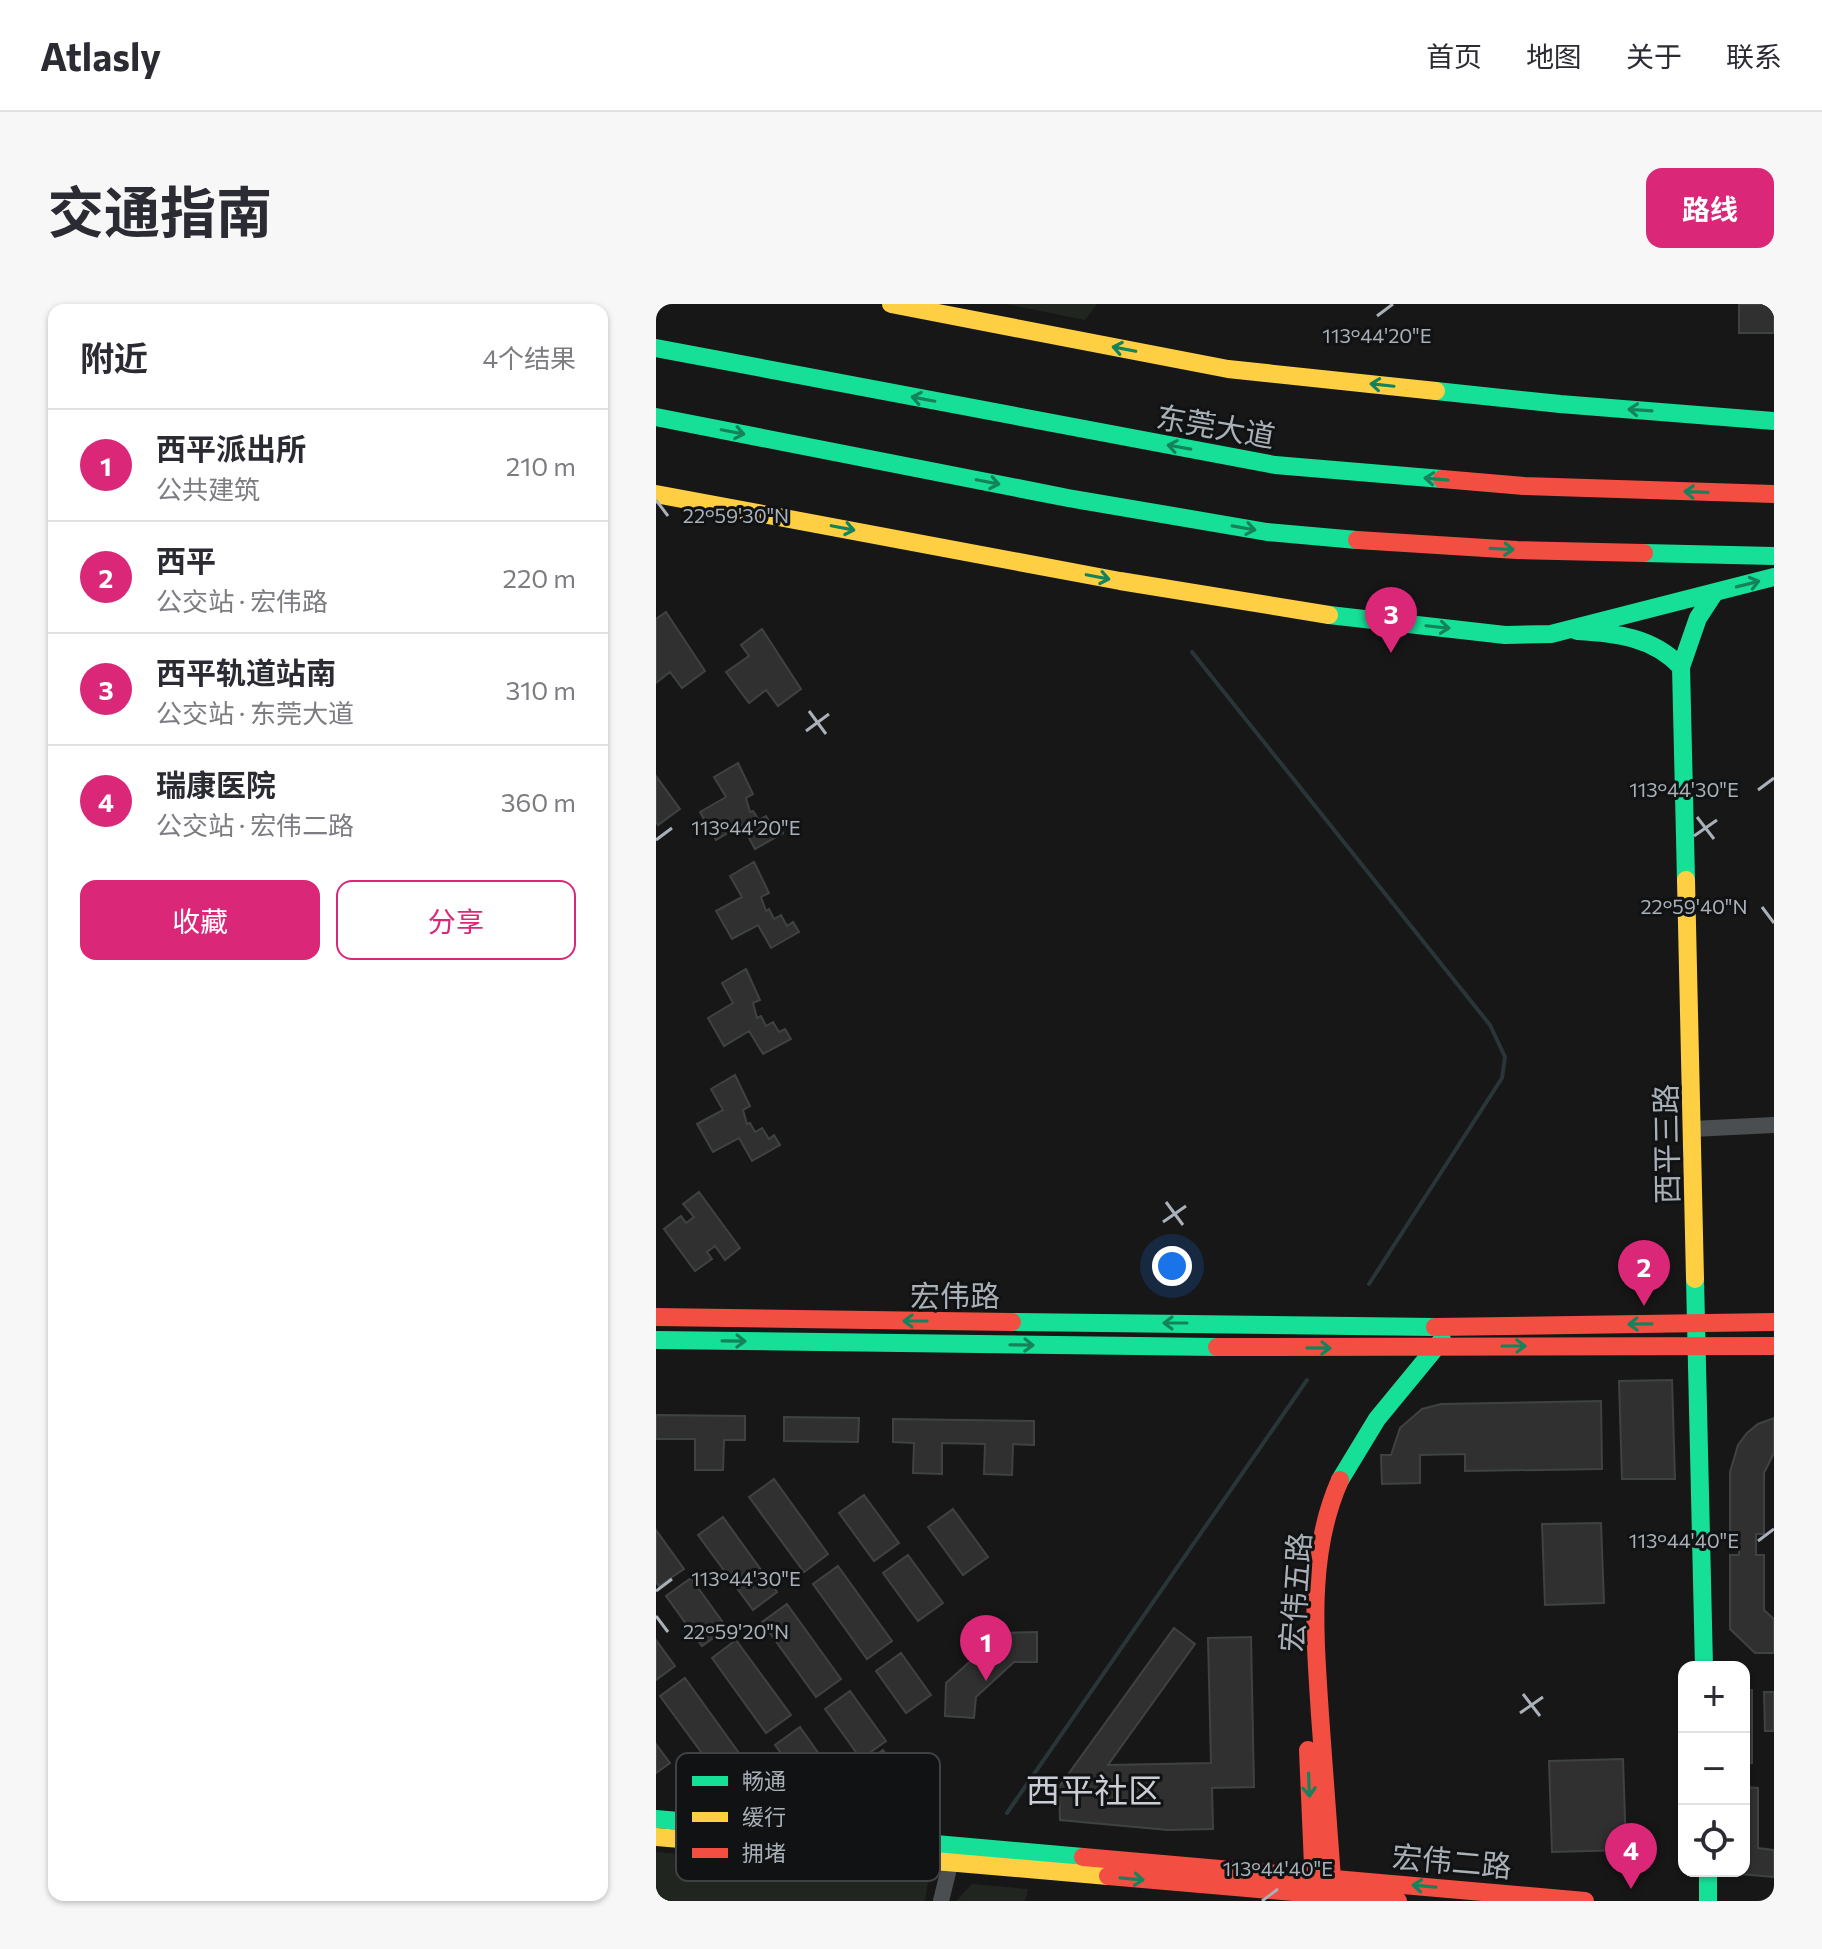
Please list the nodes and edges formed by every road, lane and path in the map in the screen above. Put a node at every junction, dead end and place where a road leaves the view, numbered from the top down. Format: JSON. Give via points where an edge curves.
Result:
{"nodes":[{"id":1,"x":891,"y":304,"type":"edge"},
{"id":2,"x":656,"y":348,"type":"edge"},
{"id":3,"x":656,"y":417,"type":"edge"},
{"id":4,"x":1774,"y":421,"type":"edge"},
{"id":5,"x":656,"y":494,"type":"edge"},
{"id":6,"x":1774,"y":494,"type":"edge"},
{"id":7,"x":1774,"y":556,"type":"edge"},
{"id":8,"x":1774,"y":577,"type":"edge"},
{"id":9,"x":1715,"y":592,"type":"junction"},
{"id":10,"x":1566,"y":631,"type":"junction"},
{"id":11,"x":1681,"y":667,"type":"junction"},
{"id":12,"x":1774,"y":1125,"type":"edge"},
{"id":13,"x":1692,"y":1129,"type":"junction"},
{"id":14,"x":656,"y":1317,"type":"edge"},
{"id":15,"x":1774,"y":1322,"type":"edge"},
{"id":16,"x":1697,"y":1323,"type":"junction"},
{"id":17,"x":1446,"y":1327,"type":"junction"},
{"id":18,"x":656,"y":1340,"type":"edge"},
{"id":19,"x":1697,"y":1346,"type":"junction"},
{"id":20,"x":1774,"y":1346,"type":"edge"},
{"id":21,"x":1428,"y":1347,"type":"junction"},
{"id":22,"x":1704,"y":1661,"type":"edge"},
{"id":23,"x":656,"y":1819,"type":"edge"},
{"id":24,"x":676,"y":1821,"type":"edge"},
{"id":25,"x":656,"y":1837,"type":"edge"},
{"id":26,"x":676,"y":1838,"type":"edge"},
{"id":27,"x":940,"y":1853,"type":"edge"},
{"id":28,"x":940,"y":1853,"type":"edge"},
{"id":29,"x":952,"y":1854,"type":"junction"},
{"id":30,"x":1708,"y":1877,"type":"edge"},
{"id":31,"x":1323,"y":1891,"type":"edge"},
{"id":32,"x":941,"y":1901,"type":"edge"},
{"id":33,"x":1398,"y":1901,"type":"edge"},
{"id":34,"x":1585,"y":1901,"type":"edge"},
{"id":35,"x":1708,"y":1901,"type":"edge"}],
"edges":[{"from":4,"to":1,"type":"main road","one_way":true,"via":[[1228,369]]},
{"from":6,"to":2,"type":"main road","name":"东莞大道","one_way":true,"via":[[1524,486],[1275,465]]},
{"from":3,"to":7,"type":"main road","one_way":true,"via":[[1267,532],[1517,550]]},
{"from":5,"to":10,"type":"main road","one_way":true,"via":[[1337,616],[1505,635]]},
{"from":9,"to":8,"type":"main road","one_way":true},
{"from":9,"to":10,"type":"main road"},
{"from":9,"to":11,"type":"main road","name":"西平三路","via":[[1705,604]]},
{"from":10,"to":11,"type":"main road","via":[[1647,641]]},
{"from":11,"to":13,"type":"main road","name":"西平三路"},
{"from":12,"to":13,"type":"street"},
{"from":13,"to":16,"type":"main road","name":"西平三路"},
{"from":17,"to":14,"type":"main road","name":"宏伟路","one_way":true},
{"from":15,"to":16,"type":"main road"},
{"from":16,"to":17,"type":"main road","one_way":true},
{"from":16,"to":19,"type":"main road","name":"西平三路"},
{"from":17,"to":21,"type":"main road","name":"宏伟五路"},
{"from":18,"to":21,"type":"main road","name":"宏伟路","one_way":true},
{"from":19,"to":20,"type":"main road"},
{"from":21,"to":19,"type":"main road","one_way":true},
{"from":19,"to":22,"type":"main road","name":"西平三路"},
{"from":21,"to":31,"type":"main road","name":"宏伟五路","via":[[1376,1400],[1334,1465],[1308,1546],[1305,1668]]},
{"from":23,"to":24,"type":"main road"},
{"from":25,"to":26,"type":"main road"},
{"from":27,"to":29,"type":"main road"},
{"from":28,"to":29,"type":"main road"},
{"from":29,"to":31,"type":"main road"},
{"from":29,"to":32,"type":"street"},
{"from":30,"to":35,"type":"main road"},
{"from":31,"to":33,"type":"main road","name":"宏伟二路"},
{"from":34,"to":31,"type":"main road","name":"宏伟二路","one_way":true}]}
